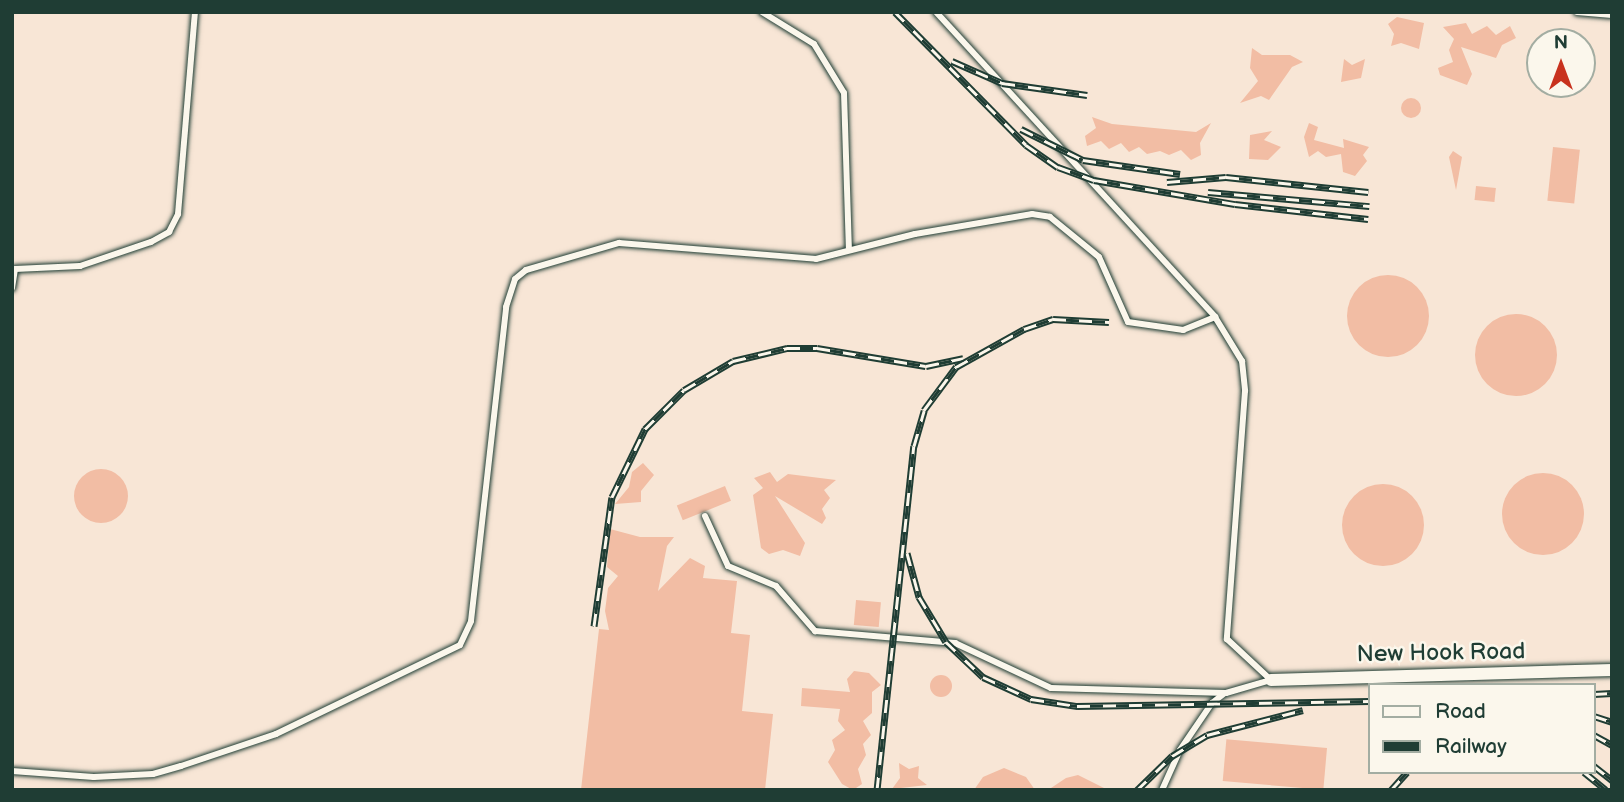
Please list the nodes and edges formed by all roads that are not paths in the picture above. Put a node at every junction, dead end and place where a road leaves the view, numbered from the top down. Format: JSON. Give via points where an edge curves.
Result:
{"nodes":[{"id":1,"x":195,"y":12,"type":"edge"},
{"id":2,"x":762,"y":12,"type":"edge"},
{"id":3,"x":936,"y":12,"type":"edge"},
{"id":4,"x":1577,"y":12,"type":"edge"},
{"id":5,"x":1612,"y":15,"type":"edge"},
{"id":6,"x":849,"y":248,"type":"junction"},
{"id":7,"x":12,"y":288,"type":"edge"},
{"id":8,"x":1215,"y":317,"type":"junction"},
{"id":9,"x":705,"y":516,"type":"dead end"},
{"id":10,"x":1612,"y":670,"type":"edge"},
{"id":11,"x":1271,"y":680,"type":"junction"},
{"id":12,"x":1226,"y":693,"type":"junction"},
{"id":13,"x":12,"y":771,"type":"edge"},
{"id":14,"x":1161,"y":790,"type":"edge"}],
"edges":[{"from":1,"to":7,"type":"lane","via":[[178,214],[169,232],[80,266],[15,269]]},
{"from":2,"to":6,"type":"lane","via":[[814,44],[844,93]]},
{"from":3,"to":8,"type":"lane"},
{"from":4,"to":5,"type":"lane"},
{"from":6,"to":8,"type":"lane","via":[[1032,214],[1050,217],[1099,257],[1128,322],[1183,330]]},
{"from":6,"to":13,"type":"lane","via":[[797,259],[619,243],[526,271],[515,279],[506,307],[471,621],[460,645],[276,734],[153,774],[94,777]]},
{"from":8,"to":11,"type":"lane","via":[[1242,361],[1245,391],[1227,639]]},
{"from":9,"to":12,"type":"lane","via":[[728,566],[776,586],[815,631],[956,643],[1051,688]]},
{"from":10,"to":11,"type":"street","name":"New Hook Road"},
{"from":11,"to":12,"type":"lane"},
{"from":12,"to":14,"type":"lane","via":[[1212,703],[1180,750]]}]}
